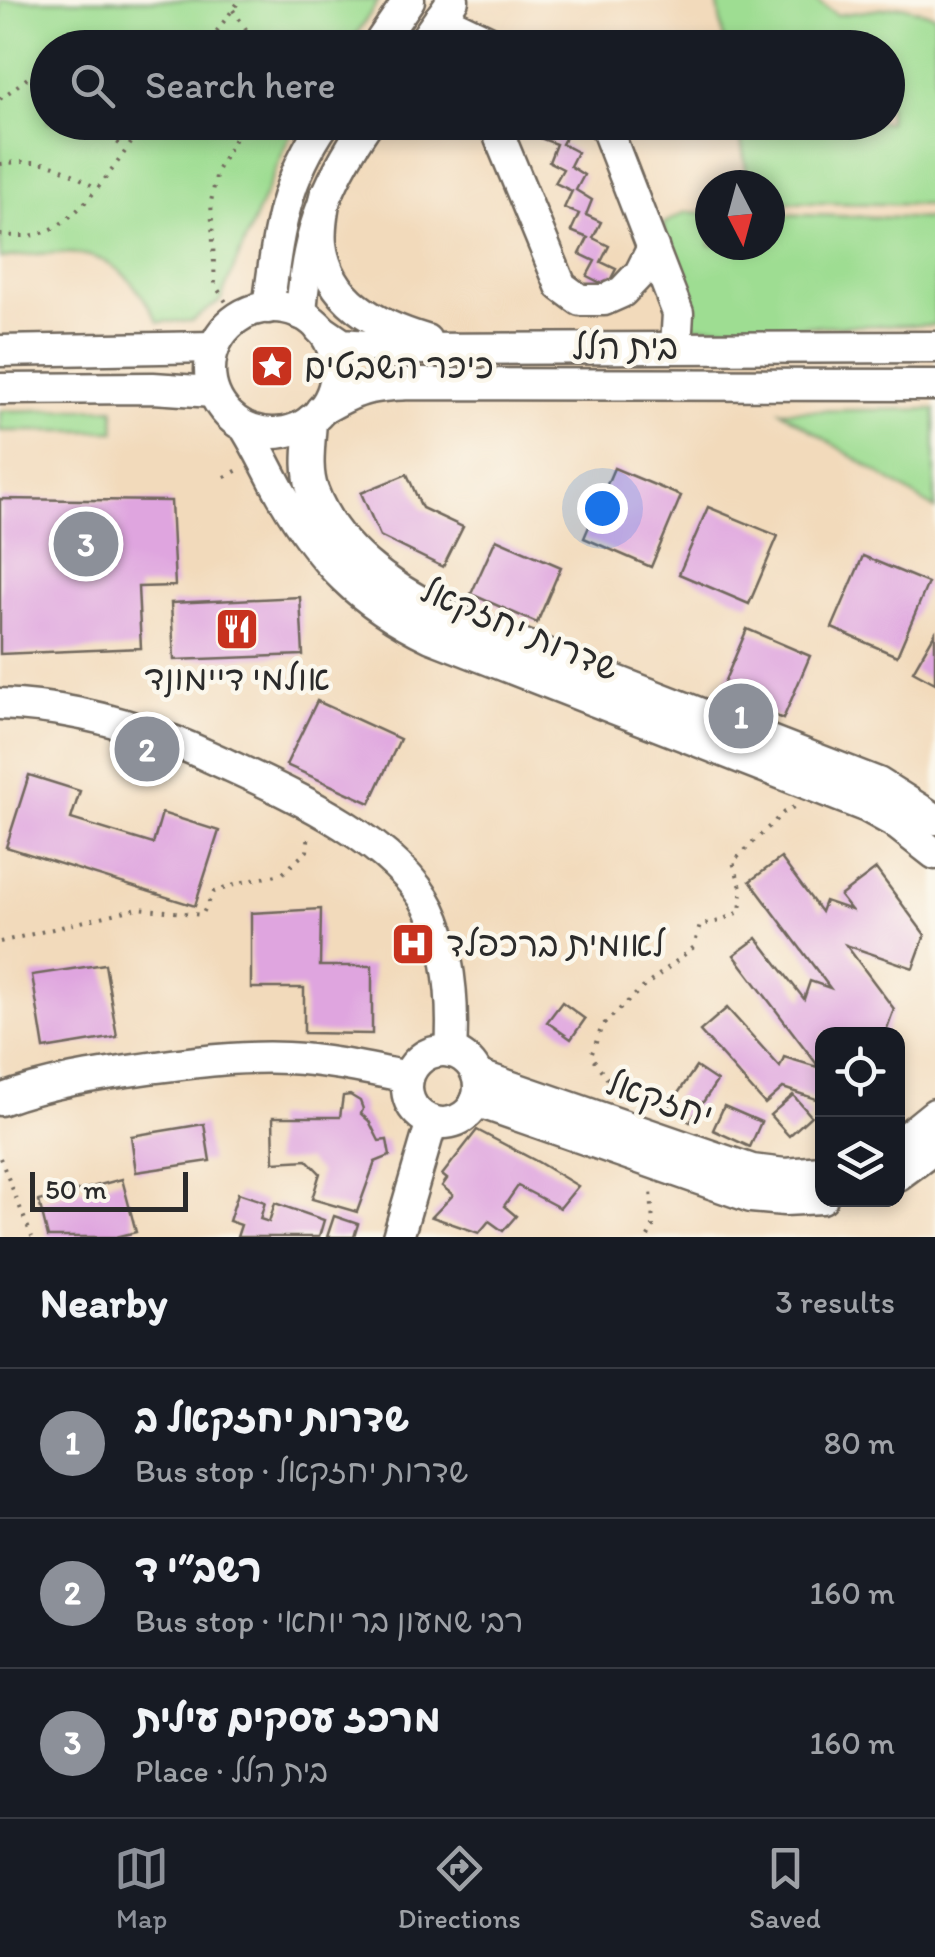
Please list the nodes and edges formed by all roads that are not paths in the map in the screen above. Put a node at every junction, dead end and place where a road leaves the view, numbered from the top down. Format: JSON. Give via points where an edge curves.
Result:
{"nodes":[{"id":1,"x":409,"y":0,"type":"edge"},
{"id":2,"x":446,"y":9,"type":"edge"},
{"id":3,"x":388,"y":30,"type":"edge"},
{"id":4,"x":431,"y":30,"type":"edge"},
{"id":5,"x":477,"y":30,"type":"edge"},
{"id":6,"x":314,"y":140,"type":"edge"},
{"id":7,"x":356,"y":140,"type":"edge"},
{"id":8,"x":501,"y":140,"type":"edge"},
{"id":9,"x":611,"y":140,"type":"edge"},
{"id":10,"x":325,"y":196,"type":"junction"},
{"id":11,"x":653,"y":247,"type":"junction"},
{"id":12,"x":268,"y":308,"type":"junction"},
{"id":13,"x":311,"y":322,"type":"junction"},
{"id":14,"x":214,"y":347,"type":"junction"},
{"id":15,"x":676,"y":347,"type":"junction"},
{"id":16,"x":457,"y":348,"type":"junction"},
{"id":17,"x":935,"y":348,"type":"edge"},
{"id":18,"x":0,"y":351,"type":"edge"},
{"id":19,"x":935,"y":385,"type":"edge"},
{"id":20,"x":0,"y":389,"type":"edge"},
{"id":21,"x":213,"y":392,"type":"junction"},
{"id":22,"x":316,"y":415,"type":"junction"},
{"id":23,"x":245,"y":427,"type":"junction"},
{"id":24,"x":628,"y":700,"type":"junction"},
{"id":25,"x":0,"y":704,"type":"edge"},
{"id":26,"x":935,"y":819,"type":"edge"},
{"id":27,"x":935,"y":854,"type":"edge"},
{"id":28,"x":452,"y":1052,"type":"junction"},
{"id":29,"x":408,"y":1077,"type":"junction"},
{"id":30,"x":477,"y":1088,"type":"junction"},
{"id":31,"x":0,"y":1100,"type":"edge"},
{"id":32,"x":935,"y":1114,"type":"edge"},
{"id":33,"x":432,"y":1121,"type":"junction"},
{"id":34,"x":905,"y":1138,"type":"edge"},
{"id":35,"x":935,"y":1148,"type":"edge"},
{"id":36,"x":905,"y":1170,"type":"edge"},
{"id":37,"x":815,"y":1172,"type":"edge"},
{"id":38,"x":815,"y":1198,"type":"edge"},
{"id":39,"x":398,"y":1237,"type":"edge"}],
"edges":[{"from":1,"to":3,"type":"street"},
{"from":2,"to":4,"type":"street"},
{"from":2,"to":5,"type":"street"},
{"from":6,"to":12,"type":"street","via":[[291,183]]},
{"from":7,"to":10,"type":"street"},
{"from":8,"to":11,"type":"street","via":[[560,286],[580,300],[604,300],[640,273]]},
{"from":9,"to":11,"type":"street"},
{"from":10,"to":13,"type":"street","via":[[304,270]]},
{"from":10,"to":16,"type":"street","via":[[324,259],[349,302],[394,330]]},
{"from":11,"to":15,"type":"street","via":[[678,313]]},
{"from":12,"to":13,"type":"street"},
{"from":12,"to":14,"type":"street","via":[[236,319]]},
{"from":13,"to":16,"type":"street","name":"בית הלל","via":[[342,344]]},
{"from":13,"to":22,"type":"street","via":[[335,361],[330,395]]},
{"from":14,"to":18,"type":"street"},
{"from":14,"to":21,"type":"street"},
{"from":15,"to":16,"type":"street","name":"בית הלל"},
{"from":15,"to":17,"type":"street","name":"בית הלל"},
{"from":19,"to":22,"type":"street","name":"בית הלל","via":[[377,385]]},
{"from":20,"to":21,"type":"street"},
{"from":21,"to":23,"type":"street"},
{"from":22,"to":23,"type":"street","via":[[286,432]]},
{"from":22,"to":24,"type":"street","name":"שדרות יחזקאל","via":[[308,470],[313,490],[367,566],[442,614]]},
{"from":23,"to":24,"type":"street","name":"שדרות יחזקאל","via":[[319,552],[376,605],[431,637]]},
{"from":24,"to":26,"type":"street","name":"שדרות יחזקאל","via":[[878,783]]},
{"from":24,"to":27,"type":"street","name":"שדרות יחזקאל","via":[[879,813]]},
{"from":25,"to":28,"type":"street","via":[[66,711],[164,738],[261,780],[382,852],[430,908],[450,975]]},
{"from":28,"to":29,"type":"street","via":[[425,1056]]},
{"from":28,"to":30,"type":"street","via":[[468,1060]]},
{"from":29,"to":31,"type":"street","via":[[286,1058],[198,1061],[81,1077]]},
{"from":29,"to":33,"type":"street","via":[[411,1104]]},
{"from":30,"to":33,"type":"street","via":[[470,1110],[453,1121]]},
{"from":30,"to":37,"type":"street","name":"יחזקאל","via":[[622,1126],[752,1170]]},
{"from":30,"to":38,"type":"street","via":[[658,1166],[751,1196]]},
{"from":32,"to":34,"type":"street"},
{"from":33,"to":39,"type":"street"},
{"from":35,"to":36,"type":"street"}]}
